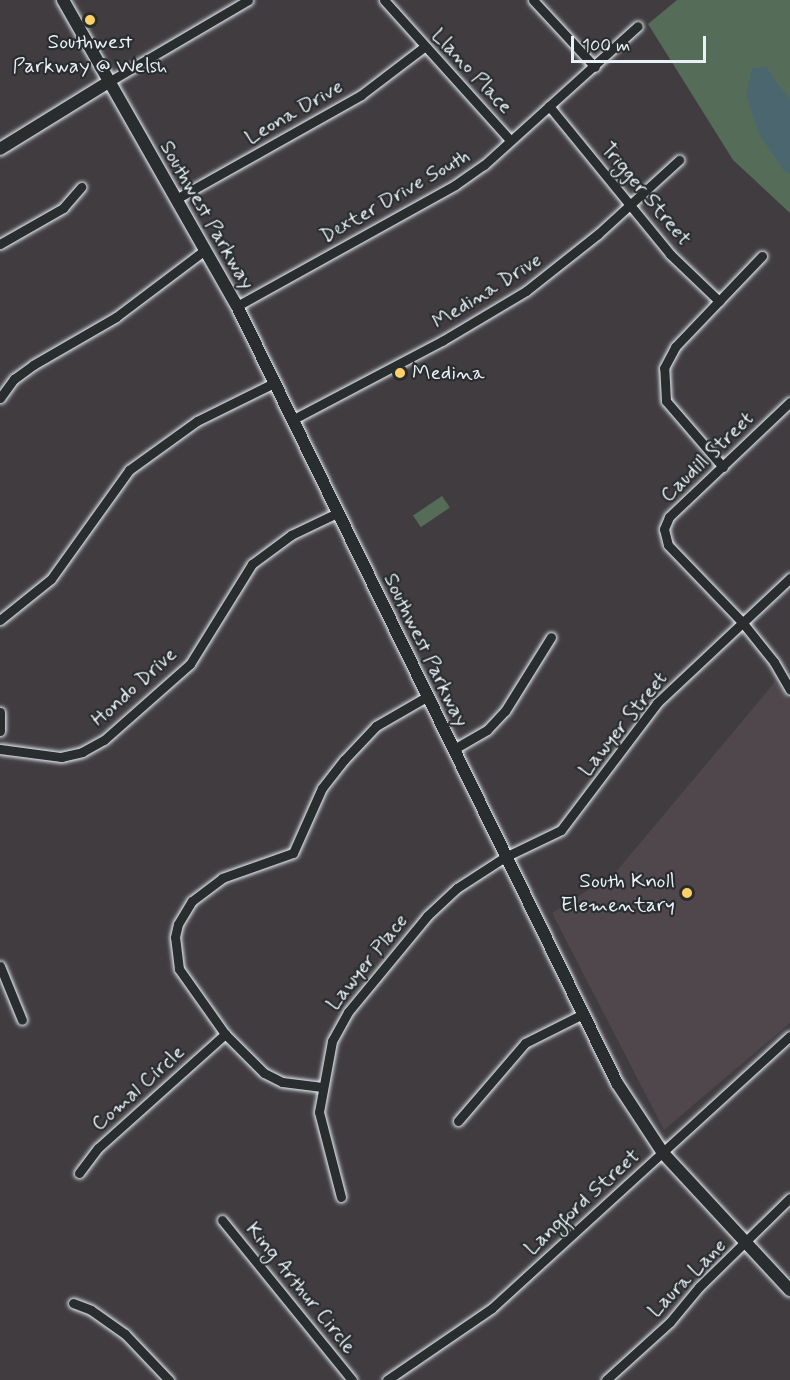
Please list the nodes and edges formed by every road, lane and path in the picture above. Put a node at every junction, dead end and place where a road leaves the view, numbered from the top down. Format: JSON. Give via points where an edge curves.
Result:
{"nodes":[{"id":1,"x":63,"y":0,"type":"edge"},
{"id":2,"x":248,"y":0,"type":"edge"},
{"id":3,"x":384,"y":0,"type":"edge"},
{"id":4,"x":533,"y":0,"type":"edge"},
{"id":5,"x":638,"y":26,"type":"dead end"},
{"id":6,"x":424,"y":47,"type":"junction"},
{"id":7,"x":595,"y":67,"type":"junction"},
{"id":8,"x":110,"y":81,"type":"junction"},
{"id":9,"x":549,"y":106,"type":"junction"},
{"id":10,"x":510,"y":140,"type":"junction"},
{"id":11,"x":0,"y":149,"type":"edge"},
{"id":12,"x":680,"y":160,"type":"dead end"},
{"id":13,"x":81,"y":187,"type":"dead end"},
{"id":14,"x":176,"y":199,"type":"junction"},
{"id":15,"x":629,"y":204,"type":"junction"},
{"id":16,"x":0,"y":244,"type":"edge"},
{"id":17,"x":205,"y":250,"type":"junction"},
{"id":18,"x":762,"y":256,"type":"dead end"},
{"id":19,"x":719,"y":301,"type":"junction"},
{"id":20,"x":237,"y":306,"type":"junction"},
{"id":21,"x":274,"y":383,"type":"junction"},
{"id":22,"x":0,"y":398,"type":"edge"},
{"id":23,"x":790,"y":402,"type":"edge"},
{"id":24,"x":292,"y":420,"type":"junction"},
{"id":25,"x":723,"y":467,"type":"junction"},
{"id":26,"x":337,"y":513,"type":"junction"},
{"id":27,"x":790,"y":578,"type":"edge"},
{"id":28,"x":0,"y":620,"type":"edge"},
{"id":29,"x":742,"y":622,"type":"junction"},
{"id":30,"x":551,"y":637,"type":"dead end"},
{"id":31,"x":790,"y":690,"type":"edge"},
{"id":32,"x":428,"y":696,"type":"junction"},
{"id":33,"x":0,"y":712,"type":"edge"},
{"id":34,"x":0,"y":731,"type":"edge"},
{"id":35,"x":0,"y":749,"type":"edge"},
{"id":36,"x":454,"y":749,"type":"junction"},
{"id":37,"x":505,"y":857,"type":"junction"},
{"id":38,"x":0,"y":966,"type":"edge"},
{"id":39,"x":581,"y":1015,"type":"junction"},
{"id":40,"x":22,"y":1020,"type":"dead end"},
{"id":41,"x":225,"y":1034,"type":"junction"},
{"id":42,"x":790,"y":1036,"type":"edge"},
{"id":43,"x":321,"y":1087,"type":"junction"},
{"id":44,"x":458,"y":1121,"type":"dead end"},
{"id":45,"x":663,"y":1153,"type":"junction"},
{"id":46,"x":79,"y":1173,"type":"dead end"},
{"id":47,"x":341,"y":1197,"type":"dead end"},
{"id":48,"x":790,"y":1198,"type":"edge"},
{"id":49,"x":222,"y":1220,"type":"dead end"},
{"id":50,"x":746,"y":1244,"type":"junction"},
{"id":51,"x":790,"y":1290,"type":"edge"},
{"id":52,"x":73,"y":1303,"type":"dead end"},
{"id":53,"x":169,"y":1380,"type":"edge"},
{"id":54,"x":352,"y":1380,"type":"edge"},
{"id":55,"x":387,"y":1380,"type":"edge"},
{"id":56,"x":606,"y":1380,"type":"edge"}],
"edges":[{"from":1,"to":8,"type":"main road","name":"Southwest Parkway"},
{"from":2,"to":8,"type":"street"},
{"from":3,"to":6,"type":"street","name":"Llano Place"},
{"from":4,"to":7,"type":"street"},
{"from":5,"to":7,"type":"street","name":"Dexter Drive South"},
{"from":6,"to":10,"type":"street","name":"Llano Place"},
{"from":6,"to":14,"type":"street","name":"Leona Drive","via":[[361,94]]},
{"from":7,"to":9,"type":"street","name":"Dexter Drive South"},
{"from":8,"to":11,"type":"main road"},
{"from":8,"to":14,"type":"main road","name":"Southwest Parkway"},
{"from":9,"to":10,"type":"street","name":"Dexter Drive South"},
{"from":9,"to":15,"type":"street","name":"Trigger Street"},
{"from":10,"to":20,"type":"street","name":"Dexter Drive South","via":[[455,185]]},
{"from":12,"to":15,"type":"street","name":"Medina Drive"},
{"from":13,"to":16,"type":"street","via":[[63,208]]},
{"from":14,"to":17,"type":"main road","name":"Southwest Parkway"},
{"from":15,"to":19,"type":"street","name":"Trigger Street","via":[[670,254]]},
{"from":15,"to":24,"type":"street","name":"Medina Drive","via":[[526,291],[442,341]]},
{"from":17,"to":20,"type":"main road","name":"Southwest Parkway"},
{"from":17,"to":22,"type":"street","via":[[116,317],[33,365],[14,379]]},
{"from":18,"to":19,"type":"street"},
{"from":19,"to":25,"type":"street","via":[[670,355],[662,384],[666,400],[678,419]]},
{"from":20,"to":21,"type":"main road","name":"Southwest Parkway"},
{"from":21,"to":24,"type":"main road","name":"Southwest Parkway"},
{"from":21,"to":28,"type":"street","via":[[188,426],[129,470],[51,579]]},
{"from":23,"to":25,"type":"street","name":"Caudill Street"},
{"from":24,"to":26,"type":"main road","name":"Southwest Parkway"},
{"from":25,"to":29,"type":"street","name":"Caudill Street","via":[[669,517],[664,537]]},
{"from":26,"to":32,"type":"main road","name":"Southwest Parkway"},
{"from":26,"to":35,"type":"street","name":"Hondo Drive","via":[[291,535],[252,564],[189,664],[104,740],[62,757]]},
{"from":27,"to":29,"type":"street","name":"Lawyer Street"},
{"from":29,"to":31,"type":"street","via":[[774,662]]},
{"from":29,"to":37,"type":"street","name":"Lawyer Street","via":[[657,703],[561,830]]},
{"from":30,"to":36,"type":"street","via":[[505,711],[487,730]]},
{"from":32,"to":36,"type":"main road","name":"Southwest Parkway"},
{"from":32,"to":41,"type":"street","via":[[386,719],[360,742],[322,788],[293,853],[222,878],[183,912],[175,937],[179,969]]},
{"from":33,"to":34,"type":"street"},
{"from":36,"to":37,"type":"main road","name":"Southwest Parkway"},
{"from":37,"to":39,"type":"main road","name":"Southwest Parkway"},
{"from":37,"to":43,"type":"street","name":"Lawyer Place","via":[[457,888],[427,916],[348,1012],[332,1041]]},
{"from":38,"to":40,"type":"street"},
{"from":39,"to":44,"type":"street","via":[[525,1043]]},
{"from":39,"to":45,"type":"main road","name":"Southwest Parkway","via":[[631,1109]]},
{"from":41,"to":43,"type":"street","via":[[264,1073],[282,1082]]},
{"from":41,"to":46,"type":"street","name":"Comal Circle","via":[[98,1148]]},
{"from":42,"to":45,"type":"street","name":"Langford Street"},
{"from":43,"to":47,"type":"street","name":"Lawyer Place","via":[[320,1126],[336,1166]]},
{"from":45,"to":50,"type":"main road","name":"Southwest Parkway"},
{"from":45,"to":55,"type":"street","name":"Langford Street","via":[[492,1308]]},
{"from":48,"to":50,"type":"street","name":"Laura Lane"},
{"from":49,"to":54,"type":"street","name":"King Arthur Circle"},
{"from":50,"to":51,"type":"main road","name":"Southwest Parkway"},
{"from":50,"to":56,"type":"street","name":"Laura Lane"},
{"from":52,"to":53,"type":"street","via":[[91,1310],[125,1334]]}]}
